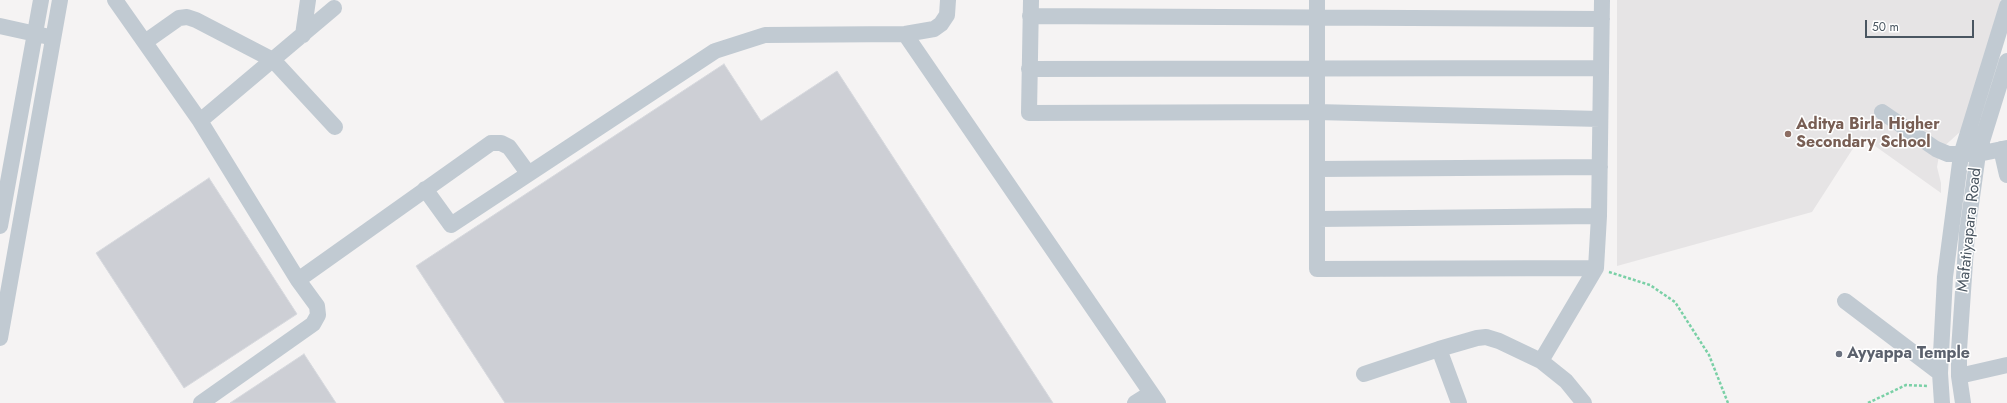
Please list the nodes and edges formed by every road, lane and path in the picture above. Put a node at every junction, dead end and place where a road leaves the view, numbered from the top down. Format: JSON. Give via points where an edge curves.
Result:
{"nodes":[{"id":1,"x":42,"y":0,"type":"edge"},
{"id":2,"x":60,"y":0,"type":"edge"},
{"id":3,"x":115,"y":0,"type":"edge"},
{"id":4,"x":308,"y":0,"type":"edge"},
{"id":5,"x":948,"y":0,"type":"edge"},
{"id":6,"x":1031,"y":0,"type":"edge"},
{"id":7,"x":1317,"y":0,"type":"edge"},
{"id":8,"x":1602,"y":0,"type":"edge"},
{"id":9,"x":2007,"y":6,"type":"edge"},
{"id":10,"x":334,"y":8,"type":"dead end"},
{"id":11,"x":1030,"y":16,"type":"junction"},
{"id":12,"x":1317,"y":18,"type":"junction"},
{"id":13,"x":1602,"y":19,"type":"junction"},
{"id":14,"x":0,"y":26,"type":"edge"},
{"id":15,"x":36,"y":34,"type":"junction"},
{"id":16,"x":905,"y":34,"type":"junction"},
{"id":17,"x":303,"y":35,"type":"junction"},
{"id":18,"x":53,"y":37,"type":"junction"},
{"id":19,"x":145,"y":42,"type":"junction"},
{"id":20,"x":273,"y":60,"type":"junction"},
{"id":21,"x":1317,"y":68,"type":"junction"},
{"id":22,"x":1601,"y":68,"type":"junction"},
{"id":23,"x":2006,"y":68,"type":"edge"},
{"id":24,"x":1029,"y":69,"type":"junction"},
{"id":25,"x":1316,"y":112,"type":"junction"},
{"id":26,"x":1882,"y":112,"type":"dead end"},
{"id":27,"x":1600,"y":119,"type":"junction"},
{"id":28,"x":200,"y":121,"type":"junction"},
{"id":29,"x":334,"y":127,"type":"dead end"},
{"id":30,"x":2004,"y":149,"type":"edge"},
{"id":31,"x":1978,"y":154,"type":"junction"},
{"id":32,"x":1961,"y":155,"type":"junction"},
{"id":33,"x":1600,"y":167,"type":"junction"},
{"id":34,"x":1318,"y":169,"type":"junction"},
{"id":35,"x":528,"y":173,"type":"junction"},
{"id":36,"x":2007,"y":175,"type":"edge"},
{"id":37,"x":425,"y":189,"type":"junction"},
{"id":38,"x":1599,"y":216,"type":"junction"},
{"id":39,"x":1318,"y":219,"type":"junction"},
{"id":40,"x":0,"y":226,"type":"edge"},
{"id":41,"x":1596,"y":268,"type":"junction"},
{"id":42,"x":298,"y":280,"type":"junction"},
{"id":43,"x":1845,"y":301,"type":"dead end"},
{"id":44,"x":0,"y":338,"type":"edge"},
{"id":45,"x":1439,"y":349,"type":"junction"},
{"id":46,"x":1541,"y":361,"type":"junction"},
{"id":47,"x":2007,"y":365,"type":"edge"},
{"id":48,"x":1364,"y":374,"type":"dead end"},
{"id":49,"x":1959,"y":376,"type":"junction"},
{"id":50,"x":1940,"y":388,"type":"edge"},
{"id":51,"x":1155,"y":398,"type":"edge"},
{"id":52,"x":201,"y":403,"type":"edge"},
{"id":53,"x":1135,"y":403,"type":"edge"},
{"id":54,"x":1459,"y":403,"type":"edge"},
{"id":55,"x":1584,"y":403,"type":"edge"},
{"id":56,"x":1728,"y":403,"type":"edge"},
{"id":57,"x":1868,"y":403,"type":"edge"},
{"id":58,"x":1963,"y":403,"type":"edge"}],
"edges":[{"from":1,"to":15,"type":"street"},
{"from":2,"to":18,"type":"street"},
{"from":3,"to":19,"type":"street"},
{"from":4,"to":17,"type":"street"},
{"from":5,"to":16,"type":"street","via":[[947,15],[941,24],[934,29]]},
{"from":6,"to":11,"type":"street"},
{"from":7,"to":12,"type":"street"},
{"from":8,"to":13,"type":"street"},
{"from":9,"to":32,"type":"street"},
{"from":10,"to":17,"type":"street"},
{"from":11,"to":12,"type":"street"},
{"from":11,"to":24,"type":"street"},
{"from":12,"to":13,"type":"street"},
{"from":12,"to":21,"type":"street"},
{"from":13,"to":22,"type":"street"},
{"from":14,"to":15,"type":"street"},
{"from":15,"to":18,"type":"street"},
{"from":15,"to":40,"type":"street"},
{"from":16,"to":35,"type":"street","via":[[764,35],[715,51]]},
{"from":16,"to":51,"type":"street"},
{"from":17,"to":20,"type":"street"},
{"from":18,"to":44,"type":"street"},
{"from":19,"to":20,"type":"street","via":[[174,21],[186,17]]},
{"from":19,"to":28,"type":"street"},
{"from":20,"to":28,"type":"street"},
{"from":20,"to":29,"type":"street"},
{"from":21,"to":22,"type":"street"},
{"from":21,"to":24,"type":"street"},
{"from":21,"to":25,"type":"street"},
{"from":22,"to":27,"type":"street"},
{"from":23,"to":31,"type":"street","name":"Mafatiyapara Road"},
{"from":24,"to":25,"type":"street","via":[[1029,113]]},
{"from":25,"to":27,"type":"street"},
{"from":25,"to":34,"type":"street"},
{"from":26,"to":32,"type":"street","via":[[1936,149],[1948,154]]},
{"from":27,"to":33,"type":"street"},
{"from":28,"to":42,"type":"street"},
{"from":30,"to":31,"type":"street"},
{"from":30,"to":36,"type":"street"},
{"from":31,"to":32,"type":"street"},
{"from":31,"to":49,"type":"street","name":"Mafatiyapara Road","via":[[1964,257]]},
{"from":32,"to":50,"type":"street","via":[[1945,277]]},
{"from":33,"to":34,"type":"street"},
{"from":33,"to":38,"type":"street"},
{"from":34,"to":39,"type":"street"},
{"from":35,"to":37,"type":"street","via":[[509,147],[501,142],[491,143]]},
{"from":35,"to":37,"type":"street","via":[[451,225]]},
{"from":37,"to":42,"type":"street"},
{"from":38,"to":39,"type":"street"},
{"from":38,"to":41,"type":"street"},
{"from":39,"to":41,"type":"street","via":[[1317,270]]},
{"from":41,"to":46,"type":"street"},
{"from":41,"to":56,"type":"path","via":[[1650,286],[1675,302],[1709,356]]},
{"from":42,"to":52,"type":"street","via":[[317,306],[318,315],[313,324]]},
{"from":43,"to":50,"type":"street"},
{"from":45,"to":46,"type":"street","via":[[1486,337]]},
{"from":45,"to":48,"type":"street"},
{"from":45,"to":54,"type":"street"},
{"from":46,"to":55,"type":"street","via":[[1566,381]]},
{"from":47,"to":49,"type":"street"},
{"from":49,"to":58,"type":"street","name":"Mafatiyapara Road"},
{"from":50,"to":57,"type":"path","via":[[1906,385]]},
{"from":51,"to":53,"type":"street"}]}
